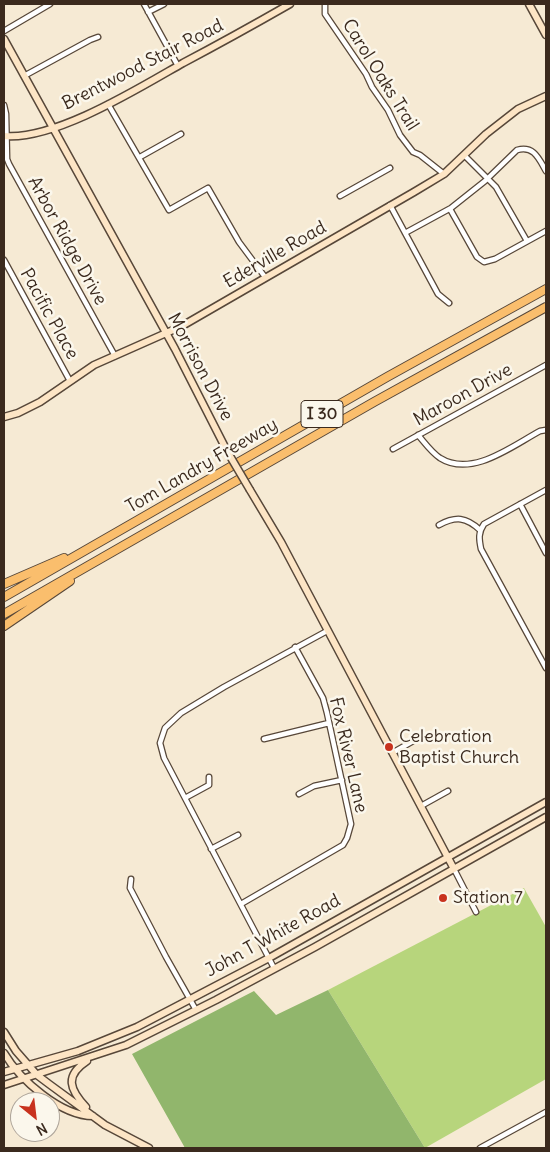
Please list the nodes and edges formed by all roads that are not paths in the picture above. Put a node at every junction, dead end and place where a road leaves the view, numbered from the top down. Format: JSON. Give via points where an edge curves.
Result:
{"nodes":[{"id":1,"x":50,"y":4,"type":"edge"},
{"id":2,"x":144,"y":4,"type":"edge"},
{"id":3,"x":164,"y":4,"type":"edge"},
{"id":4,"x":290,"y":4,"type":"edge"},
{"id":5,"x":325,"y":4,"type":"edge"},
{"id":6,"x":529,"y":4,"type":"edge"},
{"id":7,"x":148,"y":12,"type":"junction"},
{"id":8,"x":4,"y":31,"type":"edge"},
{"id":9,"x":546,"y":36,"type":"edge"},
{"id":10,"x":98,"y":37,"type":"dead end"},
{"id":11,"x":4,"y":39,"type":"edge"},
{"id":12,"x":178,"y":66,"type":"junction"},
{"id":13,"x":24,"y":76,"type":"junction"},
{"id":14,"x":546,"y":96,"type":"edge"},
{"id":15,"x":108,"y":104,"type":"junction"},
{"id":16,"x":4,"y":105,"type":"edge"},
{"id":17,"x":53,"y":128,"type":"junction"},
{"id":18,"x":181,"y":134,"type":"dead end"},
{"id":19,"x":5,"y":136,"type":"edge"},
{"id":20,"x":464,"y":155,"type":"junction"},
{"id":21,"x":140,"y":157,"type":"junction"},
{"id":22,"x":390,"y":168,"type":"dead end"},
{"id":23,"x":546,"y":172,"type":"edge"},
{"id":24,"x":444,"y":174,"type":"junction"},
{"id":25,"x":488,"y":177,"type":"junction"},
{"id":26,"x":340,"y":196,"type":"dead end"},
{"id":27,"x":390,"y":205,"type":"junction"},
{"id":28,"x":450,"y":209,"type":"junction"},
{"id":29,"x":546,"y":231,"type":"edge"},
{"id":30,"x":406,"y":233,"type":"junction"},
{"id":31,"x":527,"y":241,"type":"junction"},
{"id":32,"x":4,"y":260,"type":"edge"},
{"id":33,"x":265,"y":277,"type":"junction"},
{"id":34,"x":546,"y":290,"type":"edge"},
{"id":35,"x":449,"y":302,"type":"dead end"},
{"id":36,"x":546,"y":307,"type":"edge"},
{"id":37,"x":166,"y":334,"type":"junction"},
{"id":38,"x":115,"y":356,"type":"junction"},
{"id":39,"x":546,"y":365,"type":"edge"},
{"id":40,"x":70,"y":381,"type":"junction"},
{"id":41,"x":4,"y":417,"type":"edge"},
{"id":42,"x":546,"y":430,"type":"edge"},
{"id":43,"x":418,"y":436,"type":"junction"},
{"id":44,"x":393,"y":450,"type":"dead end"},
{"id":45,"x":546,"y":490,"type":"edge"},
{"id":46,"x":520,"y":504,"type":"junction"},
{"id":47,"x":439,"y":525,"type":"dead end"},
{"id":48,"x":480,"y":530,"type":"junction"},
{"id":49,"x":100,"y":543,"type":"junction"},
{"id":50,"x":546,"y":553,"type":"edge"},
{"id":51,"x":108,"y":554,"type":"junction"},
{"id":52,"x":4,"y":584,"type":"edge"},
{"id":53,"x":4,"y":597,"type":"edge"},
{"id":54,"x":4,"y":614,"type":"edge"},
{"id":55,"x":4,"y":626,"type":"edge"},
{"id":56,"x":327,"y":631,"type":"junction"},
{"id":57,"x":295,"y":648,"type":"junction"},
{"id":58,"x":546,"y":666,"type":"edge"},
{"id":59,"x":329,"y":723,"type":"junction"},
{"id":60,"x":422,"y":736,"type":"dead end"},
{"id":61,"x":264,"y":739,"type":"dead end"},
{"id":62,"x":392,"y":753,"type":"junction"},
{"id":63,"x":209,"y":777,"type":"dead end"},
{"id":64,"x":342,"y":780,"type":"junction"},
{"id":65,"x":448,"y":791,"type":"dead end"},
{"id":66,"x":299,"y":794,"type":"dead end"},
{"id":67,"x":185,"y":798,"type":"junction"},
{"id":68,"x":546,"y":802,"type":"edge"},
{"id":69,"x":421,"y":806,"type":"junction"},
{"id":70,"x":546,"y":817,"type":"edge"},
{"id":71,"x":238,"y":835,"type":"dead end"},
{"id":72,"x":211,"y":849,"type":"junction"},
{"id":73,"x":448,"y":857,"type":"junction"},
{"id":74,"x":454,"y":869,"type":"junction"},
{"id":75,"x":131,"y":879,"type":"dead end"},
{"id":76,"x":241,"y":904,"type":"junction"},
{"id":77,"x":476,"y":912,"type":"dead end"},
{"id":78,"x":269,"y":958,"type":"junction"},
{"id":79,"x":274,"y":968,"type":"junction"},
{"id":80,"x":189,"y":999,"type":"junction"},
{"id":81,"x":196,"y":1010,"type":"junction"},
{"id":82,"x":4,"y":1032,"type":"edge"},
{"id":83,"x":4,"y":1054,"type":"edge"},
{"id":84,"x":95,"y":1055,"type":"junction"},
{"id":85,"x":28,"y":1065,"type":"junction"},
{"id":86,"x":15,"y":1069,"type":"junction"},
{"id":87,"x":4,"y":1072,"type":"edge"},
{"id":88,"x":37,"y":1075,"type":"junction"},
{"id":89,"x":24,"y":1079,"type":"junction"},
{"id":90,"x":4,"y":1085,"type":"edge"},
{"id":91,"x":546,"y":1112,"type":"edge"},
{"id":92,"x":93,"y":1116,"type":"junction"},
{"id":93,"x":149,"y":1148,"type":"edge"},
{"id":94,"x":480,"y":1148,"type":"edge"}],
"edges":[{"from":1,"to":8,"type":"street"},
{"from":2,"to":7,"type":"street"},
{"from":3,"to":7,"type":"street"},
{"from":4,"to":12,"type":"street","name":"Brentwood Stair Road"},
{"from":5,"to":24,"type":"street","name":"Carol Oaks Trail","via":[[325,14],[366,74],[400,135],[413,152]]},
{"from":6,"to":9,"type":"street"},
{"from":7,"to":12,"type":"street"},
{"from":10,"to":13,"type":"street"},
{"from":11,"to":13,"type":"street","name":"Morrison Drive"},
{"from":12,"to":15,"type":"street","name":"Brentwood Stair Road"},
{"from":13,"to":17,"type":"street","name":"Morrison Drive"},
{"from":14,"to":20,"type":"street","name":"Ederville Road","via":[[518,109]]},
{"from":15,"to":17,"type":"street","name":"Brentwood Stair Road"},
{"from":15,"to":21,"type":"street"},
{"from":16,"to":19,"type":"street","name":"Arbor Ridge Drive"},
{"from":17,"to":19,"type":"street","name":"Brentwood Stair Road"},
{"from":17,"to":37,"type":"street","name":"Morrison Drive"},
{"from":18,"to":21,"type":"street"},
{"from":19,"to":38,"type":"street","name":"Arbor Ridge Drive","via":[[9,164]]},
{"from":20,"to":24,"type":"street","name":"Ederville Road"},
{"from":20,"to":25,"type":"street"},
{"from":21,"to":33,"type":"street","via":[[169,210],[208,188],[239,242]]},
{"from":22,"to":26,"type":"street"},
{"from":23,"to":25,"type":"street","via":[[537,154],[524,148],[517,150]]},
{"from":24,"to":27,"type":"street","name":"Ederville Road"},
{"from":25,"to":28,"type":"street"},
{"from":25,"to":31,"type":"street"},
{"from":27,"to":30,"type":"street"},
{"from":27,"to":33,"type":"street","name":"Ederville Road"},
{"from":28,"to":30,"type":"street"},
{"from":28,"to":31,"type":"street","via":[[481,261],[495,259]]},
{"from":29,"to":31,"type":"street"},
{"from":30,"to":35,"type":"street","via":[[438,294]]},
{"from":32,"to":40,"type":"street","name":"Pacific Place"},
{"from":33,"to":37,"type":"street","name":"Ederville Road"},
{"from":34,"to":49,"type":"highway","name":"Tom Landry Freeway","number":"I 30","via":[[387,377]]},
{"from":36,"to":51,"type":"highway","name":"Tom Landry Freeway","number":"I 30"},
{"from":37,"to":38,"type":"street","name":"Ederville Road"},
{"from":37,"to":56,"type":"street","name":"Morrison Drive","bridge":true},
{"from":38,"to":40,"type":"street","name":"Ederville Road"},
{"from":39,"to":43,"type":"street","name":"Maroon Drive"},
{"from":40,"to":41,"type":"street","name":"Ederville Road","via":[[40,402]]},
{"from":42,"to":43,"type":"street","via":[[483,462],[468,465],[440,458]]},
{"from":43,"to":44,"type":"street","name":"Maroon Drive"},
{"from":45,"to":46,"type":"street"},
{"from":46,"to":48,"type":"street","via":[[484,524]]},
{"from":46,"to":50,"type":"street"},
{"from":47,"to":48,"type":"street","via":[[461,519],[472,522]]},
{"from":48,"to":58,"type":"street","via":[[481,549]]},
{"from":49,"to":52,"type":"highway"},
{"from":49,"to":53,"type":"highway","name":"Tom Landry Freeway","number":"I 30"},
{"from":51,"to":54,"type":"highway","name":"Tom Landry Freeway","number":"I 30"},
{"from":51,"to":55,"type":"highway"},
{"from":56,"to":57,"type":"street"},
{"from":56,"to":62,"type":"street","name":"Morrison Drive"},
{"from":57,"to":59,"type":"street","name":"Fox River Lane","via":[[322,698]]},
{"from":57,"to":67,"type":"street","via":[[181,713],[165,728],[161,750]]},
{"from":59,"to":61,"type":"street"},
{"from":59,"to":64,"type":"street","name":"Fox River Lane"},
{"from":60,"to":62,"type":"street"},
{"from":62,"to":69,"type":"street","name":"Morrison Drive"},
{"from":63,"to":67,"type":"street","via":[[208,785]]},
{"from":64,"to":66,"type":"street","via":[[314,786]]},
{"from":64,"to":76,"type":"street","name":"Fox River Lane","via":[[350,824],[343,845]]},
{"from":65,"to":69,"type":"street"},
{"from":67,"to":72,"type":"street"},
{"from":68,"to":73,"type":"street","name":"John T White Road"},
{"from":69,"to":73,"type":"street","name":"Morrison Drive"},
{"from":70,"to":74,"type":"street","name":"John T White Road"},
{"from":71,"to":72,"type":"street"},
{"from":72,"to":76,"type":"street"},
{"from":73,"to":74,"type":"street","name":"Morrison Drive"},
{"from":73,"to":78,"type":"street","name":"John T White Road"},
{"from":74,"to":77,"type":"street"},
{"from":74,"to":79,"type":"street","name":"John T White Road"},
{"from":75,"to":80,"type":"street","via":[[130,888]]},
{"from":76,"to":78,"type":"street"},
{"from":78,"to":79,"type":"street"},
{"from":78,"to":80,"type":"street","name":"John T White Road"},
{"from":79,"to":81,"type":"street","name":"John T White Road"},
{"from":80,"to":81,"type":"street"},
{"from":80,"to":85,"type":"street","name":"John T White Road","via":[[124,1033],[78,1051]]},
{"from":81,"to":84,"type":"street","name":"John T White Road","via":[[126,1045]]},
{"from":82,"to":85,"type":"street"},
{"from":83,"to":86,"type":"street"},
{"from":84,"to":88,"type":"street","name":"John T White Road"},
{"from":84,"to":92,"type":"street","via":[[78,1068],[71,1082],[72,1089]]},
{"from":85,"to":86,"type":"street","name":"John T White Road"},
{"from":85,"to":88,"type":"street"},
{"from":86,"to":87,"type":"street","name":"John T White Road"},
{"from":86,"to":89,"type":"street"},
{"from":88,"to":89,"type":"street","name":"John T White Road"},
{"from":88,"to":92,"type":"street"},
{"from":89,"to":90,"type":"street","name":"John T White Road"},
{"from":89,"to":92,"type":"street","via":[[53,1102],[77,1114]]},
{"from":91,"to":94,"type":"street"},
{"from":92,"to":93,"type":"street"}]}
